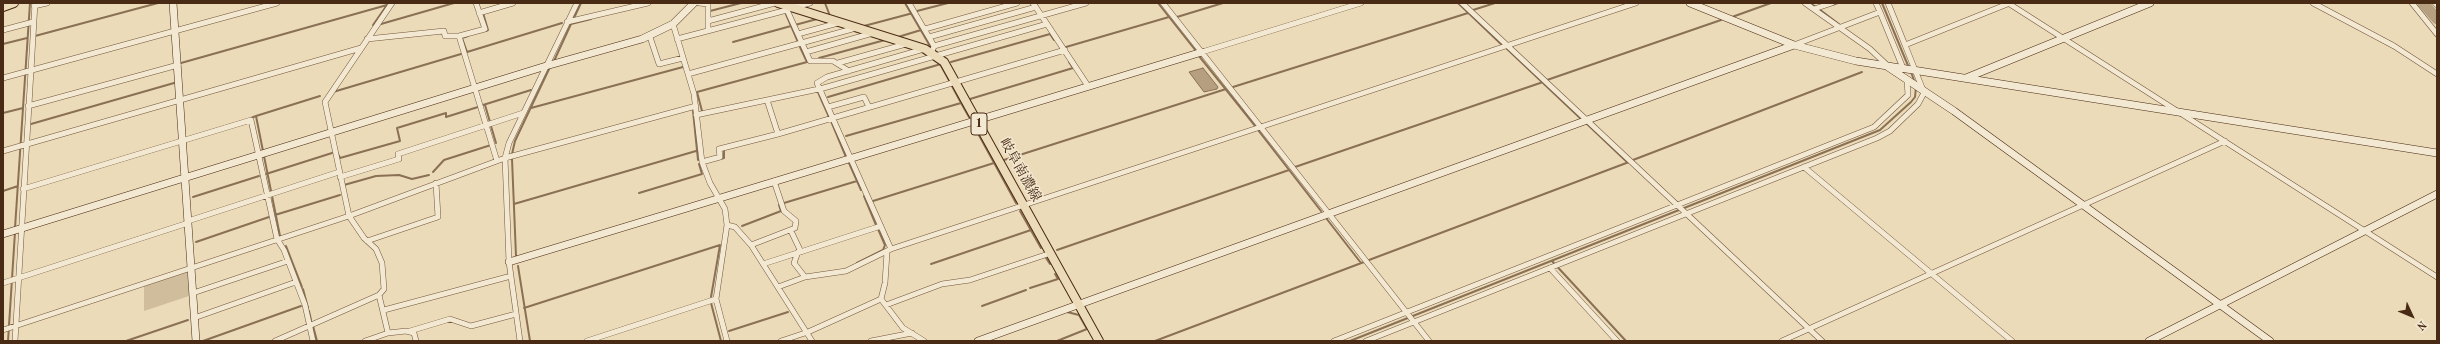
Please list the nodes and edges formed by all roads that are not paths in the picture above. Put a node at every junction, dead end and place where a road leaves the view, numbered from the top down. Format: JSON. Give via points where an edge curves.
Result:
{"nodes":[{"id":1,"x":14,"y":3,"type":"edge"},
{"id":2,"x":47,"y":3,"type":"edge"},
{"id":3,"x":173,"y":3,"type":"edge"},
{"id":4,"x":276,"y":3,"type":"edge"},
{"id":5,"x":392,"y":3,"type":"edge"},
{"id":6,"x":476,"y":3,"type":"edge"},
{"id":7,"x":514,"y":3,"type":"edge"},
{"id":8,"x":576,"y":3,"type":"edge"},
{"id":9,"x":648,"y":3,"type":"edge"},
{"id":10,"x":694,"y":3,"type":"edge"},
{"id":11,"x":699,"y":3,"type":"edge"},
{"id":12,"x":708,"y":3,"type":"edge"},
{"id":13,"x":777,"y":3,"type":"edge"},
{"id":14,"x":810,"y":3,"type":"edge"},
{"id":15,"x":909,"y":3,"type":"edge"},
{"id":16,"x":1017,"y":3,"type":"edge"},
{"id":17,"x":1086,"y":3,"type":"edge"},
{"id":18,"x":1163,"y":3,"type":"edge"},
{"id":19,"x":1361,"y":3,"type":"edge"},
{"id":20,"x":1462,"y":3,"type":"edge"},
{"id":21,"x":1636,"y":3,"type":"edge"},
{"id":22,"x":1690,"y":3,"type":"edge"},
{"id":23,"x":1805,"y":3,"type":"edge"},
{"id":24,"x":1832,"y":3,"type":"edge"},
{"id":25,"x":1876,"y":3,"type":"edge"},
{"id":26,"x":1888,"y":3,"type":"edge"},
{"id":27,"x":2009,"y":3,"type":"edge"},
{"id":28,"x":2150,"y":3,"type":"edge"},
{"id":29,"x":2313,"y":3,"type":"edge"},
{"id":30,"x":2412,"y":3,"type":"edge"},
{"id":31,"x":35,"y":5,"type":"edge"},
{"id":32,"x":1035,"y":5,"type":"edge"},
{"id":33,"x":3,"y":7,"type":"edge"},
{"id":34,"x":790,"y":8,"type":"junction"},
{"id":35,"x":1814,"y":10,"type":"junction"},
{"id":36,"x":1880,"y":12,"type":"junction"},
{"id":37,"x":479,"y":13,"type":"junction"},
{"id":38,"x":1042,"y":16,"type":"junction"},
{"id":39,"x":708,"y":21,"type":"junction"},
{"id":40,"x":33,"y":22,"type":"junction"},
{"id":41,"x":567,"y":22,"type":"junction"},
{"id":42,"x":841,"y":22,"type":"junction"},
{"id":43,"x":673,"y":24,"type":"junction"},
{"id":44,"x":1047,"y":24,"type":"junction"},
{"id":45,"x":1840,"y":27,"type":"junction"},
{"id":46,"x":858,"y":28,"type":"junction"},
{"id":47,"x":925,"y":29,"type":"junction"},
{"id":48,"x":3,"y":30,"type":"edge"},
{"id":49,"x":175,"y":31,"type":"junction"},
{"id":50,"x":708,"y":31,"type":"junction"},
{"id":51,"x":875,"y":33,"type":"junction"},
{"id":52,"x":798,"y":34,"type":"junction"},
{"id":53,"x":2437,"y":34,"type":"edge"},
{"id":54,"x":459,"y":36,"type":"junction"},
{"id":55,"x":650,"y":37,"type":"junction"},
{"id":56,"x":929,"y":37,"type":"junction"},
{"id":57,"x":2064,"y":38,"type":"junction"},
{"id":58,"x":677,"y":39,"type":"junction"},
{"id":59,"x":367,"y":40,"type":"junction"},
{"id":60,"x":802,"y":43,"type":"junction"},
{"id":61,"x":908,"y":43,"type":"junction"},
{"id":62,"x":1905,"y":44,"type":"junction"},
{"id":63,"x":1794,"y":45,"type":"junction"},
{"id":64,"x":1508,"y":46,"type":"junction"},
{"id":65,"x":361,"y":48,"type":"junction"},
{"id":66,"x":1065,"y":50,"type":"junction"},
{"id":67,"x":932,"y":51,"type":"junction"},
{"id":68,"x":806,"y":52,"type":"junction"},
{"id":69,"x":1202,"y":52,"type":"junction"},
{"id":70,"x":683,"y":58,"type":"junction"},
{"id":71,"x":838,"y":63,"type":"junction"},
{"id":72,"x":178,"y":65,"type":"junction"},
{"id":73,"x":546,"y":66,"type":"junction"},
{"id":74,"x":1888,"y":66,"type":"junction"},
{"id":75,"x":1909,"y":69,"type":"junction"},
{"id":76,"x":30,"y":70,"type":"junction"},
{"id":77,"x":849,"y":71,"type":"junction"},
{"id":78,"x":688,"y":74,"type":"junction"},
{"id":79,"x":2437,"y":74,"type":"edge"},
{"id":80,"x":3,"y":78,"type":"edge"},
{"id":81,"x":1966,"y":78,"type":"junction"},
{"id":82,"x":956,"y":82,"type":"junction"},
{"id":83,"x":1910,"y":82,"type":"junction"},
{"id":84,"x":1088,"y":86,"type":"junction"},
{"id":85,"x":475,"y":88,"type":"junction"},
{"id":86,"x":820,"y":89,"type":"junction"},
{"id":87,"x":1923,"y":90,"type":"junction"},
{"id":88,"x":180,"y":100,"type":"junction"},
{"id":89,"x":766,"y":100,"type":"junction"},
{"id":90,"x":28,"y":106,"type":"junction"},
{"id":91,"x":696,"y":106,"type":"junction"},
{"id":92,"x":828,"y":107,"type":"junction"},
{"id":93,"x":869,"y":107,"type":"junction"},
{"id":94,"x":2180,"y":112,"type":"junction"},
{"id":95,"x":523,"y":113,"type":"junction"},
{"id":96,"x":696,"y":115,"type":"junction"},
{"id":97,"x":833,"y":118,"type":"junction"},
{"id":98,"x":977,"y":120,"type":"junction"},
{"id":99,"x":1587,"y":120,"type":"junction"},
{"id":100,"x":486,"y":125,"type":"junction"},
{"id":101,"x":1261,"y":127,"type":"junction"},
{"id":102,"x":331,"y":132,"type":"junction"},
{"id":103,"x":778,"y":134,"type":"junction"},
{"id":104,"x":183,"y":139,"type":"junction"},
{"id":105,"x":2225,"y":141,"type":"junction"},
{"id":106,"x":25,"y":145,"type":"junction"},
{"id":107,"x":3,"y":151,"type":"edge"},
{"id":108,"x":2437,"y":153,"type":"edge"},
{"id":109,"x":261,"y":154,"type":"junction"},
{"id":110,"x":505,"y":158,"type":"junction"},
{"id":111,"x":851,"y":158,"type":"junction"},
{"id":112,"x":497,"y":161,"type":"junction"},
{"id":113,"x":702,"y":162,"type":"junction"},
{"id":114,"x":1804,"y":167,"type":"junction"},
{"id":115,"x":339,"y":175,"type":"junction"},
{"id":116,"x":185,"y":178,"type":"junction"},
{"id":117,"x":774,"y":181,"type":"junction"},
{"id":118,"x":436,"y":183,"type":"junction"},
{"id":119,"x":24,"y":187,"type":"junction"},
{"id":120,"x":2437,"y":194,"type":"edge"},
{"id":121,"x":270,"y":195,"type":"junction"},
{"id":122,"x":720,"y":197,"type":"junction"},
{"id":123,"x":1024,"y":205,"type":"junction"},
{"id":124,"x":2082,"y":205,"type":"junction"},
{"id":125,"x":1678,"y":206,"type":"junction"},
{"id":126,"x":1328,"y":213,"type":"junction"},
{"id":127,"x":1686,"y":213,"type":"junction"},
{"id":128,"x":348,"y":216,"type":"junction"},
{"id":129,"x":188,"y":222,"type":"junction"},
{"id":130,"x":727,"y":225,"type":"junction"},
{"id":131,"x":881,"y":226,"type":"junction"},
{"id":132,"x":18,"y":229,"type":"junction"},
{"id":133,"x":2364,"y":230,"type":"junction"},
{"id":134,"x":790,"y":231,"type":"junction"},
{"id":135,"x":3,"y":234,"type":"edge"},
{"id":136,"x":277,"y":239,"type":"junction"},
{"id":137,"x":367,"y":241,"type":"junction"},
{"id":138,"x":751,"y":245,"type":"junction"},
{"id":139,"x":889,"y":250,"type":"junction"},
{"id":140,"x":800,"y":252,"type":"junction"},
{"id":141,"x":1051,"y":253,"type":"junction"},
{"id":142,"x":288,"y":261,"type":"junction"},
{"id":143,"x":509,"y":262,"type":"junction"},
{"id":144,"x":763,"y":264,"type":"junction"},
{"id":145,"x":1554,"y":266,"type":"junction"},
{"id":146,"x":191,"y":267,"type":"junction"},
{"id":147,"x":1930,"y":274,"type":"junction"},
{"id":148,"x":511,"y":276,"type":"junction"},
{"id":149,"x":2437,"y":276,"type":"edge"},
{"id":150,"x":805,"y":277,"type":"junction"},
{"id":151,"x":17,"y":278,"type":"junction"},
{"id":152,"x":6,"y":282,"type":"edge"},
{"id":153,"x":296,"y":282,"type":"junction"},
{"id":154,"x":778,"y":287,"type":"junction"},
{"id":155,"x":193,"y":293,"type":"junction"},
{"id":156,"x":379,"y":295,"type":"junction"},
{"id":157,"x":716,"y":298,"type":"junction"},
{"id":158,"x":881,"y":299,"type":"junction"},
{"id":159,"x":1078,"y":303,"type":"junction"},
{"id":160,"x":2220,"y":304,"type":"junction"},
{"id":161,"x":886,"y":305,"type":"junction"},
{"id":162,"x":384,"y":310,"type":"junction"},
{"id":163,"x":1407,"y":313,"type":"junction"},
{"id":164,"x":516,"y":314,"type":"junction"},
{"id":165,"x":194,"y":318,"type":"junction"},
{"id":166,"x":1414,"y":321,"type":"junction"},
{"id":167,"x":309,"y":325,"type":"junction"},
{"id":168,"x":14,"y":326,"type":"junction"},
{"id":169,"x":1809,"y":329,"type":"junction"},
{"id":170,"x":4,"y":330,"type":"edge"},
{"id":171,"x":410,"y":331,"type":"junction"},
{"id":172,"x":808,"y":332,"type":"junction"},
{"id":173,"x":388,"y":333,"type":"junction"},
{"id":174,"x":912,"y":333,"type":"junction"},
{"id":175,"x":15,"y":341,"type":"edge"},
{"id":176,"x":196,"y":341,"type":"edge"},
{"id":177,"x":275,"y":341,"type":"edge"},
{"id":178,"x":313,"y":341,"type":"edge"},
{"id":179,"x":365,"y":341,"type":"edge"},
{"id":180,"x":416,"y":341,"type":"edge"},
{"id":181,"x":520,"y":341,"type":"edge"},
{"id":182,"x":587,"y":341,"type":"edge"},
{"id":183,"x":726,"y":341,"type":"edge"},
{"id":184,"x":781,"y":341,"type":"edge"},
{"id":185,"x":812,"y":341,"type":"edge"},
{"id":186,"x":871,"y":341,"type":"edge"},
{"id":187,"x":924,"y":341,"type":"edge"},
{"id":188,"x":978,"y":341,"type":"edge"},
{"id":189,"x":1099,"y":341,"type":"edge"},
{"id":190,"x":1334,"y":341,"type":"edge"},
{"id":191,"x":1366,"y":341,"type":"edge"},
{"id":192,"x":1429,"y":341,"type":"edge"},
{"id":193,"x":1617,"y":341,"type":"edge"},
{"id":194,"x":1782,"y":341,"type":"edge"},
{"id":195,"x":1822,"y":341,"type":"edge"},
{"id":196,"x":2012,"y":341,"type":"edge"},
{"id":197,"x":2149,"y":341,"type":"edge"},
{"id":198,"x":2270,"y":341,"type":"edge"}],
"edges":[{"from":1,"to":33,"type":"main road"},
{"from":2,"to":31,"type":"street"},
{"from":3,"to":49,"type":"street"},
{"from":4,"to":49,"type":"street"},
{"from":5,"to":59,"type":"street"},
{"from":6,"to":37,"type":"street"},
{"from":7,"to":37,"type":"street"},
{"from":8,"to":41,"type":"street"},
{"from":9,"to":41,"type":"street"},
{"from":10,"to":43,"type":"street"},
{"from":11,"to":12,"type":"street"},
{"from":12,"to":39,"type":"street"},
{"from":13,"to":34,"type":"main road","name":"岐阜南濃線","number":"1"},
{"from":13,"to":39,"type":"street"},
{"from":14,"to":34,"type":"street"},
{"from":15,"to":47,"type":"street"},
{"from":16,"to":47,"type":"street"},
{"from":17,"to":38,"type":"street"},
{"from":18,"to":69,"type":"street"},
{"from":19,"to":69,"type":"street"},
{"from":20,"to":64,"type":"street"},
{"from":21,"to":64,"type":"street"},
{"from":22,"to":63,"type":"street"},
{"from":23,"to":35,"type":"street"},
{"from":24,"to":35,"type":"street"},
{"from":25,"to":36,"type":"street"},
{"from":26,"to":62,"type":"street"},
{"from":27,"to":57,"type":"street"},
{"from":27,"to":62,"type":"street"},
{"from":28,"to":57,"type":"street"},
{"from":29,"to":79,"type":"street","via":[[2394,46]]},
{"from":30,"to":53,"type":"street"},
{"from":31,"to":40,"type":"street"},
{"from":32,"to":38,"type":"street"},
{"from":32,"to":56,"type":"street"},
{"from":34,"to":42,"type":"main road","name":"岐阜南濃線","number":"1"},
{"from":34,"to":50,"type":"street"},
{"from":34,"to":52,"type":"street"},
{"from":35,"to":45,"type":"street"},
{"from":36,"to":45,"type":"street"},
{"from":36,"to":75,"type":"street"},
{"from":37,"to":54,"type":"street","via":[[485,30]]},
{"from":38,"to":44,"type":"street"},
{"from":38,"to":67,"type":"street"},
{"from":39,"to":50,"type":"street"},
{"from":40,"to":48,"type":"street"},
{"from":40,"to":76,"type":"street"},
{"from":41,"to":73,"type":"street"},
{"from":42,"to":46,"type":"main road","name":"岐阜南濃線","number":"1"},
{"from":42,"to":52,"type":"street"},
{"from":43,"to":55,"type":"street"},
{"from":43,"to":58,"type":"street"},
{"from":44,"to":66,"type":"street"},
{"from":44,"to":67,"type":"street"},
{"from":45,"to":63,"type":"street"},
{"from":45,"to":74,"type":"street","via":[[1879,56]]},
{"from":46,"to":51,"type":"main road","name":"岐阜南濃線","number":"1"},
{"from":46,"to":60,"type":"street"},
{"from":47,"to":56,"type":"street"},
{"from":49,"to":72,"type":"street"},
{"from":49,"to":76,"type":"street"},
{"from":50,"to":58,"type":"street"},
{"from":51,"to":61,"type":"main road","name":"岐阜南濃線","number":"1"},
{"from":51,"to":68,"type":"street"},
{"from":52,"to":60,"type":"street"},
{"from":54,"to":59,"type":"street","via":[[445,36],[444,31]]},
{"from":54,"to":85,"type":"street"},
{"from":55,"to":70,"type":"street","via":[[659,64]]},
{"from":55,"to":73,"type":"street"},
{"from":56,"to":67,"type":"street"},
{"from":57,"to":81,"type":"street"},
{"from":57,"to":94,"type":"street"},
{"from":58,"to":70,"type":"street"},
{"from":59,"to":65,"type":"street"},
{"from":60,"to":68,"type":"street"},
{"from":60,"to":78,"type":"street"},
{"from":61,"to":67,"type":"main road","name":"岐阜南濃線","number":"1"},
{"from":61,"to":71,"type":"street"},
{"from":62,"to":75,"type":"street"},
{"from":63,"to":74,"type":"street"},
{"from":63,"to":99,"type":"street"},
{"from":64,"to":99,"type":"street"},
{"from":64,"to":101,"type":"street"},
{"from":65,"to":88,"type":"street"},
{"from":65,"to":102,"type":"street","via":[[325,102]]},
{"from":66,"to":82,"type":"street"},
{"from":66,"to":84,"type":"street"},
{"from":67,"to":77,"type":"street"},
{"from":67,"to":82,"type":"main road","name":"岐阜南濃線","number":"1","via":[[947,66]]},
{"from":67,"to":86,"type":"street"},
{"from":68,"to":71,"type":"street","via":[[810,61]]},
{"from":69,"to":84,"type":"street"},
{"from":69,"to":101,"type":"street"},
{"from":70,"to":78,"type":"street"},
{"from":71,"to":77,"type":"street"},
{"from":72,"to":88,"type":"street"},
{"from":72,"to":90,"type":"street"},
{"from":73,"to":85,"type":"street"},
{"from":73,"to":95,"type":"street"},
{"from":74,"to":75,"type":"street"},
{"from":74,"to":83,"type":"street"},
{"from":75,"to":81,"type":"street"},
{"from":75,"to":87,"type":"street"},
{"from":76,"to":80,"type":"street"},
{"from":76,"to":90,"type":"street"},
{"from":77,"to":86,"type":"street","via":[[817,83]]},
{"from":78,"to":91,"type":"street"},
{"from":81,"to":94,"type":"street"},
{"from":82,"to":93,"type":"street"},
{"from":82,"to":98,"type":"main road","name":"岐阜南濃線","number":"1"},
{"from":83,"to":87,"type":"street"},
{"from":83,"to":125,"type":"street","via":[[1908,95],[1874,127]]},
{"from":84,"to":98,"type":"street"},
{"from":85,"to":100,"type":"street"},
{"from":85,"to":102,"type":"street"},
{"from":86,"to":89,"type":"street"},
{"from":86,"to":92,"type":"street"},
{"from":87,"to":114,"type":"street","via":[[1918,104],[1885,134]]},
{"from":87,"to":124,"type":"street"},
{"from":88,"to":104,"type":"street"},
{"from":88,"to":106,"type":"street"},
{"from":89,"to":96,"type":"street"},
{"from":89,"to":103,"type":"street"},
{"from":90,"to":106,"type":"street"},
{"from":91,"to":96,"type":"street"},
{"from":91,"to":110,"type":"street"},
{"from":92,"to":93,"type":"street","via":[[864,97]]},
{"from":92,"to":97,"type":"street"},
{"from":93,"to":97,"type":"street"},
{"from":94,"to":105,"type":"street"},
{"from":94,"to":108,"type":"street"},
{"from":95,"to":100,"type":"street"},
{"from":95,"to":110,"type":"street"},
{"from":96,"to":113,"type":"street"},
{"from":97,"to":103,"type":"street"},
{"from":97,"to":111,"type":"street"},
{"from":98,"to":111,"type":"street"},
{"from":98,"to":123,"type":"main road","name":"岐阜南濃線","number":"1"},
{"from":99,"to":125,"type":"street"},
{"from":99,"to":126,"type":"street"},
{"from":100,"to":112,"type":"street"},
{"from":100,"to":115,"type":"street","via":[[398,154],[399,160]]},
{"from":101,"to":123,"type":"street"},
{"from":101,"to":126,"type":"street"},
{"from":102,"to":109,"type":"street"},
{"from":102,"to":115,"type":"street"},
{"from":103,"to":113,"type":"street","via":[[719,149],[720,157]]},
{"from":104,"to":109,"type":"street","via":[[251,120]]},
{"from":104,"to":116,"type":"street"},
{"from":104,"to":119,"type":"street"},
{"from":105,"to":124,"type":"street"},
{"from":105,"to":133,"type":"street"},
{"from":106,"to":107,"type":"street"},
{"from":106,"to":119,"type":"street"},
{"from":109,"to":116,"type":"street"},
{"from":109,"to":121,"type":"street"},
{"from":110,"to":112,"type":"street"},
{"from":110,"to":143,"type":"street"},
{"from":111,"to":117,"type":"street"},
{"from":111,"to":131,"type":"street"},
{"from":112,"to":118,"type":"street"},
{"from":113,"to":122,"type":"street","via":[[710,183]]},
{"from":114,"to":127,"type":"street"},
{"from":114,"to":147,"type":"street"},
{"from":115,"to":121,"type":"street"},
{"from":115,"to":128,"type":"street"},
{"from":116,"to":129,"type":"street"},
{"from":116,"to":132,"type":"street"},
{"from":117,"to":122,"type":"street"},
{"from":117,"to":134,"type":"street","via":[[784,211],[796,221],[795,228]]},
{"from":118,"to":128,"type":"street"},
{"from":118,"to":137,"type":"street","via":[[438,217]]},
{"from":119,"to":132,"type":"street"},
{"from":120,"to":133,"type":"street"},
{"from":121,"to":129,"type":"street"},
{"from":121,"to":136,"type":"street"},
{"from":122,"to":130,"type":"street"},
{"from":122,"to":143,"type":"street"},
{"from":123,"to":139,"type":"street"},
{"from":123,"to":141,"type":"main road","name":"岐阜南濃線","number":"1"},
{"from":124,"to":147,"type":"street"},
{"from":124,"to":160,"type":"street"},
{"from":125,"to":127,"type":"street"},
{"from":125,"to":163,"type":"street"},
{"from":126,"to":159,"type":"street"},
{"from":126,"to":163,"type":"street"},
{"from":127,"to":145,"type":"street"},
{"from":127,"to":169,"type":"street"},
{"from":128,"to":136,"type":"street"},
{"from":128,"to":137,"type":"street"},
{"from":129,"to":146,"type":"street"},
{"from":129,"to":151,"type":"street"},
{"from":130,"to":138,"type":"street","via":[[735,227]]},
{"from":130,"to":157,"type":"street"},
{"from":131,"to":139,"type":"street"},
{"from":131,"to":140,"type":"street"},
{"from":132,"to":135,"type":"street"},
{"from":132,"to":151,"type":"street"},
{"from":133,"to":149,"type":"street"},
{"from":133,"to":160,"type":"street"},
{"from":134,"to":138,"type":"street"},
{"from":134,"to":140,"type":"street"},
{"from":136,"to":142,"type":"street"},
{"from":136,"to":146,"type":"street"},
{"from":137,"to":156,"type":"street","via":[[376,249],[382,263],[385,280],[384,289]]},
{"from":138,"to":144,"type":"street"},
{"from":139,"to":150,"type":"street","via":[[846,271]]},
{"from":139,"to":158,"type":"street"},
{"from":140,"to":144,"type":"street"},
{"from":140,"to":150,"type":"street","via":[[794,262]]},
{"from":141,"to":159,"type":"main road","name":"岐阜南濃線","number":"1"},
{"from":141,"to":161,"type":"street","via":[[970,280],[942,284]]},
{"from":142,"to":153,"type":"street"},
{"from":142,"to":155,"type":"street"},
{"from":143,"to":148,"type":"street"},
{"from":144,"to":154,"type":"street"},
{"from":145,"to":166,"type":"street"},
{"from":145,"to":193,"type":"street"},
{"from":146,"to":155,"type":"street"},
{"from":146,"to":168,"type":"street"},
{"from":147,"to":169,"type":"street"},
{"from":147,"to":196,"type":"street"},
{"from":148,"to":162,"type":"street"},
{"from":148,"to":164,"type":"street"},
{"from":150,"to":154,"type":"street"},
{"from":151,"to":152,"type":"street"},
{"from":151,"to":168,"type":"street"},
{"from":153,"to":165,"type":"street"},
{"from":153,"to":167,"type":"street"},
{"from":154,"to":172,"type":"street"},
{"from":155,"to":165,"type":"street"},
{"from":156,"to":162,"type":"street"},
{"from":156,"to":167,"type":"street"},
{"from":157,"to":182,"type":"street"},
{"from":157,"to":183,"type":"street"},
{"from":158,"to":161,"type":"street"},
{"from":158,"to":172,"type":"street"},
{"from":159,"to":188,"type":"street"},
{"from":159,"to":189,"type":"main road","name":"岐阜南濃線","number":"1"},
{"from":160,"to":197,"type":"street"},
{"from":160,"to":198,"type":"street"},
{"from":161,"to":174,"type":"street","via":[[903,328]]},
{"from":162,"to":173,"type":"street"},
{"from":163,"to":166,"type":"street"},
{"from":163,"to":190,"type":"street"},
{"from":164,"to":171,"type":"street","via":[[471,326],[450,319]]},
{"from":164,"to":181,"type":"street"},
{"from":165,"to":176,"type":"street"},
{"from":166,"to":191,"type":"street"},
{"from":166,"to":192,"type":"street"},
{"from":167,"to":177,"type":"street"},
{"from":167,"to":178,"type":"street"},
{"from":168,"to":170,"type":"street"},
{"from":168,"to":175,"type":"street"},
{"from":169,"to":194,"type":"street"},
{"from":169,"to":195,"type":"street"},
{"from":171,"to":173,"type":"street"},
{"from":171,"to":180,"type":"street","via":[[414,333]]},
{"from":172,"to":184,"type":"street"},
{"from":172,"to":185,"type":"street"},
{"from":173,"to":179,"type":"street"},
{"from":174,"to":186,"type":"street"},
{"from":174,"to":187,"type":"street"}]}
